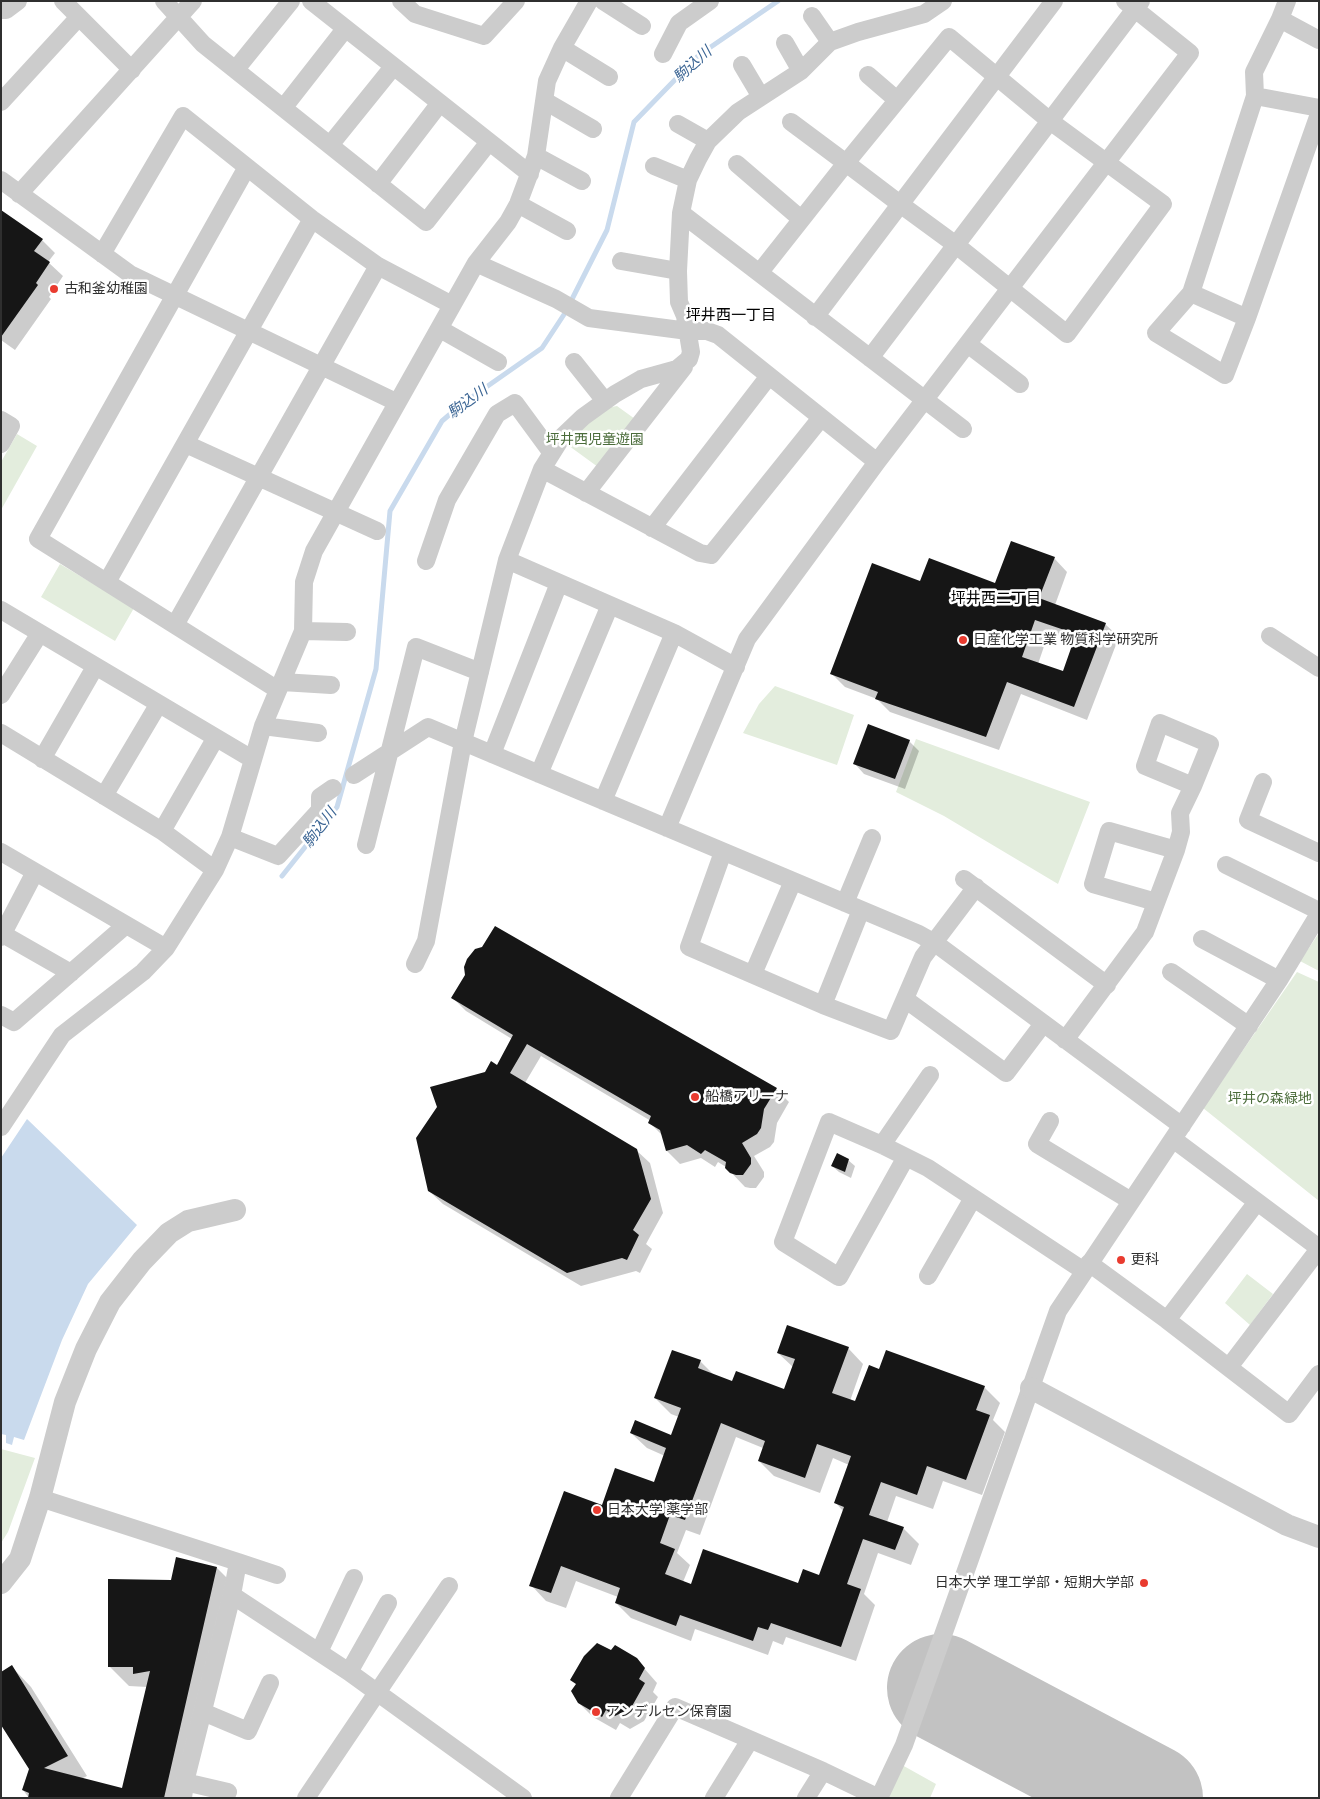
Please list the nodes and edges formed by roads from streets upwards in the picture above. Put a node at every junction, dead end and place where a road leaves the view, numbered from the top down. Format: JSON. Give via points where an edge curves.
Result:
{"nodes":[{"id":1,"x":64,"y":1,"type":"edge"},
{"id":2,"x":164,"y":1,"type":"edge"},
{"id":3,"x":193,"y":1,"type":"edge"},
{"id":4,"x":291,"y":1,"type":"edge"},
{"id":5,"x":310,"y":1,"type":"edge"},
{"id":6,"x":401,"y":1,"type":"edge"},
{"id":7,"x":516,"y":1,"type":"edge"},
{"id":8,"x":589,"y":1,"type":"edge"},
{"id":9,"x":603,"y":1,"type":"edge"},
{"id":10,"x":710,"y":1,"type":"edge"},
{"id":11,"x":1054,"y":1,"type":"edge"},
{"id":12,"x":1287,"y":1,"type":"edge"},
{"id":13,"x":937,"y":3,"type":"edge"},
{"id":14,"x":1134,"y":4,"type":"edge"},
{"id":15,"x":420,"y":8,"type":"edge"},
{"id":16,"x":812,"y":16,"type":"dead end"},
{"id":17,"x":79,"y":17,"type":"junction"},
{"id":18,"x":179,"y":17,"type":"junction"},
{"id":19,"x":1280,"y":19,"type":"junction"},
{"id":20,"x":642,"y":26,"type":"dead end"},
{"id":21,"x":345,"y":29,"type":"junction"},
{"id":22,"x":1319,"y":40,"type":"edge"},
{"id":23,"x":830,"y":42,"type":"junction"},
{"id":24,"x":785,"y":43,"type":"dead end"},
{"id":25,"x":562,"y":48,"type":"junction"},
{"id":26,"x":663,"y":54,"type":"dead end"},
{"id":27,"x":742,"y":65,"type":"dead end"},
{"id":28,"x":393,"y":67,"type":"junction"},
{"id":29,"x":236,"y":69,"type":"junction"},
{"id":30,"x":132,"y":70,"type":"junction"},
{"id":31,"x":800,"y":71,"type":"junction"},
{"id":32,"x":868,"y":75,"type":"dead end"},
{"id":33,"x":609,"y":78,"type":"dead end"},
{"id":34,"x":996,"y":78,"type":"junction"},
{"id":35,"x":1255,"y":96,"type":"junction"},
{"id":36,"x":761,"y":97,"type":"junction"},
{"id":37,"x":897,"y":100,"type":"junction"},
{"id":38,"x":545,"y":101,"type":"junction"},
{"id":39,"x":1,"y":102,"type":"edge"},
{"id":40,"x":440,"y":103,"type":"junction"},
{"id":41,"x":284,"y":107,"type":"junction"},
{"id":42,"x":1319,"y":108,"type":"edge"},
{"id":43,"x":1319,"y":114,"type":"edge"},
{"id":44,"x":1050,"y":121,"type":"junction"},
{"id":45,"x":791,"y":122,"type":"dead end"},
{"id":46,"x":678,"y":124,"type":"dead end"},
{"id":47,"x":593,"y":129,"type":"dead end"},
{"id":48,"x":708,"y":141,"type":"junction"},
{"id":49,"x":489,"y":142,"type":"junction"},
{"id":50,"x":330,"y":145,"type":"junction"},
{"id":51,"x":536,"y":156,"type":"junction"},
{"id":52,"x":1106,"y":162,"type":"junction"},
{"id":53,"x":846,"y":163,"type":"junction"},
{"id":54,"x":737,"y":164,"type":"dead end"},
{"id":55,"x":654,"y":166,"type":"dead end"},
{"id":56,"x":247,"y":167,"type":"junction"},
{"id":57,"x":530,"y":174,"type":"junction"},
{"id":58,"x":1,"y":180,"type":"edge"},
{"id":59,"x":688,"y":180,"type":"junction"},
{"id":60,"x":582,"y":181,"type":"dead end"},
{"id":61,"x":378,"y":184,"type":"junction"},
{"id":62,"x":20,"y":194,"type":"junction"},
{"id":63,"x":518,"y":204,"type":"junction"},
{"id":64,"x":900,"y":204,"type":"junction"},
{"id":65,"x":681,"y":213,"type":"junction"},
{"id":66,"x":312,"y":219,"type":"junction"},
{"id":67,"x":801,"y":220,"type":"junction"},
{"id":68,"x":566,"y":231,"type":"dead end"},
{"id":69,"x":956,"y":245,"type":"junction"},
{"id":70,"x":102,"y":254,"type":"junction"},
{"id":71,"x":621,"y":261,"type":"dead end"},
{"id":72,"x":476,"y":263,"type":"junction"},
{"id":73,"x":378,"y":266,"type":"junction"},
{"id":74,"x":678,"y":271,"type":"junction"},
{"id":75,"x":760,"y":272,"type":"junction"},
{"id":76,"x":1011,"y":290,"type":"junction"},
{"id":77,"x":1191,"y":293,"type":"junction"},
{"id":78,"x":174,"y":294,"type":"junction"},
{"id":79,"x":452,"y":305,"type":"junction"},
{"id":80,"x":815,"y":317,"type":"junction"},
{"id":81,"x":1247,"y":318,"type":"junction"},
{"id":82,"x":247,"y":330,"type":"junction"},
{"id":83,"x":440,"y":330,"type":"junction"},
{"id":84,"x":688,"y":331,"type":"junction"},
{"id":85,"x":969,"y":345,"type":"junction"},
{"id":86,"x":870,"y":358,"type":"junction"},
{"id":87,"x":498,"y":362,"type":"dead end"},
{"id":88,"x":574,"y":362,"type":"dead end"},
{"id":89,"x":685,"y":365,"type":"junction"},
{"id":90,"x":322,"y":366,"type":"junction"},
{"id":91,"x":769,"y":376,"type":"junction"},
{"id":92,"x":1020,"y":384,"type":"dead end"},
{"id":93,"x":926,"y":400,"type":"junction"},
{"id":94,"x":605,"y":401,"type":"junction"},
{"id":95,"x":396,"y":402,"type":"junction"},
{"id":96,"x":821,"y":418,"type":"junction"},
{"id":97,"x":1,"y":420,"type":"edge"},
{"id":98,"x":963,"y":429,"type":"dead end"},
{"id":99,"x":1,"y":444,"type":"edge"},
{"id":100,"x":186,"y":444,"type":"junction"},
{"id":101,"x":551,"y":452,"type":"junction"},
{"id":102,"x":878,"y":462,"type":"junction"},
{"id":103,"x":542,"y":469,"type":"junction"},
{"id":104,"x":258,"y":478,"type":"junction"},
{"id":105,"x":586,"y":493,"type":"junction"},
{"id":106,"x":336,"y":511,"type":"junction"},
{"id":107,"x":652,"y":528,"type":"junction"},
{"id":108,"x":377,"y":531,"type":"dead end"},
{"id":109,"x":507,"y":560,"type":"junction"},
{"id":110,"x":426,"y":561,"type":"dead end"},
{"id":111,"x":107,"y":582,"type":"junction"},
{"id":112,"x":559,"y":583,"type":"junction"},
{"id":113,"x":610,"y":604,"type":"junction"},
{"id":114,"x":1,"y":610,"type":"edge"},
{"id":115,"x":175,"y":625,"type":"junction"},
{"id":116,"x":303,"y":631,"type":"junction"},
{"id":117,"x":347,"y":632,"type":"dead end"},
{"id":118,"x":40,"y":633,"type":"junction"},
{"id":119,"x":674,"y":633,"type":"junction"},
{"id":120,"x":1270,"y":636,"type":"dead end"},
{"id":121,"x":95,"y":667,"type":"junction"},
{"id":122,"x":736,"y":667,"type":"junction"},
{"id":123,"x":1319,"y":668,"type":"edge"},
{"id":124,"x":480,"y":672,"type":"junction"},
{"id":125,"x":332,"y":685,"type":"dead end"},
{"id":126,"x":280,"y":686,"type":"junction"},
{"id":127,"x":1,"y":695,"type":"edge"},
{"id":128,"x":158,"y":705,"type":"junction"},
{"id":129,"x":263,"y":726,"type":"junction"},
{"id":130,"x":1,"y":733,"type":"edge"},
{"id":131,"x":318,"y":733,"type":"dead end"},
{"id":132,"x":215,"y":739,"type":"junction"},
{"id":133,"x":463,"y":742,"type":"junction"},
{"id":134,"x":389,"y":752,"type":"junction"},
{"id":135,"x":492,"y":754,"type":"junction"},
{"id":136,"x":42,"y":759,"type":"junction"},
{"id":137,"x":252,"y":759,"type":"junction"},
{"id":138,"x":539,"y":774,"type":"junction"},
{"id":139,"x":354,"y":776,"type":"dead end"},
{"id":140,"x":1263,"y":782,"type":"dead end"},
{"id":141,"x":1193,"y":786,"type":"dead end"},
{"id":142,"x":332,"y":788,"type":"dead end"},
{"id":143,"x":104,"y":796,"type":"junction"},
{"id":144,"x":603,"y":801,"type":"junction"},
{"id":145,"x":667,"y":828,"type":"junction"},
{"id":146,"x":162,"y":831,"type":"junction"},
{"id":147,"x":230,"y":837,"type":"junction"},
{"id":148,"x":872,"y":838,"type":"dead end"},
{"id":149,"x":366,"y":845,"type":"dead end"},
{"id":150,"x":1176,"y":850,"type":"junction"},
{"id":151,"x":1,"y":852,"type":"edge"},
{"id":152,"x":722,"y":852,"type":"junction"},
{"id":153,"x":1319,"y":853,"type":"edge"},
{"id":154,"x":1226,"y":865,"type":"dead end"},
{"id":155,"x":215,"y":870,"type":"junction"},
{"id":156,"x":35,"y":872,"type":"junction"},
{"id":157,"x":793,"y":882,"type":"junction"},
{"id":158,"x":1156,"y":902,"type":"junction"},
{"id":159,"x":853,"y":906,"type":"junction"},
{"id":160,"x":1319,"y":913,"type":"edge"},
{"id":161,"x":126,"y":926,"type":"junction"},
{"id":162,"x":2,"y":935,"type":"edge"},
{"id":163,"x":1202,"y":939,"type":"dead end"},
{"id":164,"x":935,"y":943,"type":"junction"},
{"id":165,"x":166,"y":948,"type":"junction"},
{"id":166,"x":415,"y":964,"type":"dead end"},
{"id":167,"x":1171,"y":972,"type":"dead end"},
{"id":168,"x":71,"y":973,"type":"junction"},
{"id":169,"x":753,"y":974,"type":"junction"},
{"id":170,"x":1279,"y":980,"type":"junction"},
{"id":171,"x":1107,"y":984,"type":"junction"},
{"id":172,"x":905,"y":999,"type":"junction"},
{"id":173,"x":823,"y":1006,"type":"junction"},
{"id":174,"x":1,"y":1015,"type":"edge"},
{"id":175,"x":1043,"y":1024,"type":"junction"},
{"id":176,"x":1249,"y":1026,"type":"junction"},
{"id":177,"x":1065,"y":1040,"type":"junction"},
{"id":178,"x":930,"y":1075,"type":"dead end"},
{"id":179,"x":4,"y":1118,"type":"edge"},
{"id":180,"x":1050,"y":1121,"type":"dead end"},
{"id":181,"x":1177,"y":1132,"type":"junction"},
{"id":182,"x":882,"y":1145,"type":"junction"},
{"id":183,"x":906,"y":1156,"type":"junction"},
{"id":184,"x":973,"y":1198,"type":"junction"},
{"id":185,"x":1131,"y":1201,"type":"junction"},
{"id":186,"x":1257,"y":1202,"type":"junction"},
{"id":187,"x":235,"y":1210,"type":"dead end"},
{"id":188,"x":1319,"y":1249,"type":"edge"},
{"id":189,"x":1086,"y":1267,"type":"junction"},
{"id":190,"x":928,"y":1276,"type":"dead end"},
{"id":191,"x":1168,"y":1320,"type":"junction"},
{"id":192,"x":1230,"y":1368,"type":"junction"},
{"id":193,"x":1319,"y":1374,"type":"edge"},
{"id":194,"x":1031,"y":1388,"type":"junction"},
{"id":195,"x":40,"y":1498,"type":"junction"},
{"id":196,"x":1319,"y":1537,"type":"edge"},
{"id":197,"x":238,"y":1562,"type":"junction"},
{"id":198,"x":277,"y":1575,"type":"dead end"},
{"id":199,"x":354,"y":1578,"type":"dead end"},
{"id":200,"x":1,"y":1583,"type":"edge"},
{"id":201,"x":449,"y":1586,"type":"dead end"},
{"id":202,"x":232,"y":1594,"type":"junction"},
{"id":203,"x":388,"y":1603,"type":"dead end"},
{"id":204,"x":319,"y":1652,"type":"junction"},
{"id":205,"x":349,"y":1672,"type":"junction"},
{"id":206,"x":270,"y":1682,"type":"dead end"},
{"id":207,"x":376,"y":1692,"type":"junction"},
{"id":208,"x":203,"y":1712,"type":"junction"},
{"id":209,"x":750,"y":1740,"type":"junction"},
{"id":210,"x":823,"y":1771,"type":"junction"},
{"id":211,"x":184,"y":1790,"type":"edge"},
{"id":212,"x":228,"y":1792,"type":"dead end"},
{"id":213,"x":876,"y":1796,"type":"edge"},
{"id":214,"x":306,"y":1798,"type":"edge"},
{"id":215,"x":523,"y":1798,"type":"edge"},
{"id":216,"x":619,"y":1798,"type":"edge"},
{"id":217,"x":714,"y":1798,"type":"edge"},
{"id":218,"x":806,"y":1798,"type":"edge"}],
"edges":[{"from":1,"to":17,"type":"street"},
{"from":2,"to":18,"type":"street"},
{"from":3,"to":18,"type":"street"},
{"from":4,"to":29,"type":"street"},
{"from":5,"to":21,"type":"street"},
{"from":6,"to":15,"type":"street"},
{"from":7,"to":15,"type":"street","via":[[484,36]]},
{"from":8,"to":25,"type":"street"},
{"from":9,"to":20,"type":"street"},
{"from":10,"to":26,"type":"street","via":[[679,23]]},
{"from":11,"to":34,"type":"street"},
{"from":12,"to":19,"type":"street"},
{"from":13,"to":23,"type":"street","via":[[924,14]]},
{"from":14,"to":44,"type":"street"},
{"from":14,"to":52,"type":"street","via":[[1190,53]]},
{"from":16,"to":23,"type":"street"},
{"from":17,"to":30,"type":"street"},
{"from":17,"to":39,"type":"street"},
{"from":18,"to":29,"type":"street","via":[[203,44]]},
{"from":18,"to":30,"type":"street"},
{"from":19,"to":22,"type":"street"},
{"from":19,"to":35,"type":"street","via":[[1254,72]]},
{"from":21,"to":28,"type":"street"},
{"from":21,"to":41,"type":"street"},
{"from":23,"to":31,"type":"street"},
{"from":24,"to":31,"type":"street"},
{"from":25,"to":33,"type":"street"},
{"from":25,"to":38,"type":"street","via":[[547,81]]},
{"from":27,"to":36,"type":"street"},
{"from":28,"to":40,"type":"street"},
{"from":28,"to":50,"type":"street"},
{"from":29,"to":41,"type":"street"},
{"from":30,"to":62,"type":"street"},
{"from":31,"to":36,"type":"street"},
{"from":32,"to":37,"type":"street"},
{"from":34,"to":37,"type":"street","via":[[949,37]]},
{"from":34,"to":44,"type":"street"},
{"from":34,"to":64,"type":"street"},
{"from":35,"to":42,"type":"street"},
{"from":35,"to":77,"type":"street"},
{"from":36,"to":48,"type":"street","via":[[738,112]]},
{"from":37,"to":53,"type":"street"},
{"from":38,"to":47,"type":"street"},
{"from":38,"to":51,"type":"street"},
{"from":40,"to":49,"type":"street"},
{"from":40,"to":61,"type":"street"},
{"from":41,"to":50,"type":"street"},
{"from":43,"to":81,"type":"street"},
{"from":44,"to":52,"type":"street"},
{"from":44,"to":69,"type":"street"},
{"from":45,"to":53,"type":"street"},
{"from":46,"to":48,"type":"street"},
{"from":48,"to":59,"type":"street"},
{"from":49,"to":57,"type":"street"},
{"from":49,"to":61,"type":"street","via":[[426,222]]},
{"from":50,"to":61,"type":"street"},
{"from":51,"to":57,"type":"street"},
{"from":51,"to":60,"type":"street"},
{"from":52,"to":76,"type":"street"},
{"from":52,"to":76,"type":"street","via":[[1163,204],[1067,334]]},
{"from":53,"to":64,"type":"street"},
{"from":53,"to":67,"type":"street"},
{"from":54,"to":67,"type":"street"},
{"from":55,"to":59,"type":"street"},
{"from":56,"to":66,"type":"street"},
{"from":56,"to":70,"type":"street","via":[[183,116]]},
{"from":56,"to":78,"type":"street"},
{"from":57,"to":63,"type":"street"},
{"from":58,"to":62,"type":"street"},
{"from":59,"to":65,"type":"street"},
{"from":62,"to":70,"type":"street"},
{"from":63,"to":68,"type":"street"},
{"from":63,"to":72,"type":"street"},
{"from":64,"to":69,"type":"street"},
{"from":64,"to":80,"type":"street"},
{"from":65,"to":74,"type":"street"},
{"from":65,"to":75,"type":"street"},
{"from":66,"to":73,"type":"street"},
{"from":66,"to":82,"type":"street"},
{"from":67,"to":75,"type":"street"},
{"from":69,"to":76,"type":"street"},
{"from":69,"to":86,"type":"street"},
{"from":70,"to":78,"type":"street","via":[[130,274]]},
{"from":71,"to":74,"type":"street"},
{"from":72,"to":79,"type":"street"},
{"from":72,"to":84,"type":"street","via":[[590,318]]},
{"from":73,"to":79,"type":"street"},
{"from":73,"to":90,"type":"street"},
{"from":74,"to":84,"type":"street","via":[[679,302]]},
{"from":75,"to":80,"type":"street"},
{"from":76,"to":85,"type":"street"},
{"from":77,"to":81,"type":"street"},
{"from":77,"to":81,"type":"street","via":[[1156,333],[1225,374]]},
{"from":78,"to":82,"type":"street"},
{"from":78,"to":111,"type":"street","via":[[38,538]]},
{"from":79,"to":83,"type":"street"},
{"from":80,"to":86,"type":"street"},
{"from":82,"to":90,"type":"street"},
{"from":82,"to":100,"type":"street"},
{"from":83,"to":87,"type":"street"},
{"from":83,"to":95,"type":"street"},
{"from":84,"to":89,"type":"street","via":[[691,352]]},
{"from":84,"to":91,"type":"street","via":[[707,331],[718,335]]},
{"from":85,"to":92,"type":"street"},
{"from":85,"to":93,"type":"street"},
{"from":86,"to":93,"type":"street"},
{"from":88,"to":94,"type":"street"},
{"from":89,"to":94,"type":"street","via":[[641,379]]},
{"from":89,"to":105,"type":"street"},
{"from":90,"to":95,"type":"street"},
{"from":90,"to":104,"type":"street"},
{"from":91,"to":96,"type":"street"},
{"from":91,"to":107,"type":"street"},
{"from":93,"to":98,"type":"street"},
{"from":93,"to":102,"type":"street"},
{"from":94,"to":101,"type":"street","via":[[562,436]]},
{"from":95,"to":106,"type":"street"},
{"from":96,"to":102,"type":"street"},
{"from":96,"to":107,"type":"street","via":[[711,555],[700,553]]},
{"from":97,"to":99,"type":"street","via":[[11,426]]},
{"from":100,"to":104,"type":"street"},
{"from":100,"to":111,"type":"street"},
{"from":101,"to":103,"type":"street"},
{"from":101,"to":110,"type":"street","via":[[515,403],[497,414],[448,500]]},
{"from":102,"to":122,"type":"street","via":[[747,639]]},
{"from":103,"to":105,"type":"street"},
{"from":103,"to":109,"type":"street"},
{"from":104,"to":106,"type":"street"},
{"from":104,"to":115,"type":"street"},
{"from":105,"to":107,"type":"street"},
{"from":106,"to":108,"type":"street"},
{"from":106,"to":116,"type":"street","via":[[314,551],[304,582]]},
{"from":109,"to":112,"type":"street"},
{"from":109,"to":124,"type":"street"},
{"from":111,"to":115,"type":"street"},
{"from":112,"to":113,"type":"street"},
{"from":112,"to":135,"type":"street"},
{"from":113,"to":119,"type":"street"},
{"from":113,"to":138,"type":"street"},
{"from":114,"to":118,"type":"street"},
{"from":115,"to":126,"type":"street"},
{"from":116,"to":117,"type":"street"},
{"from":116,"to":126,"type":"street"},
{"from":118,"to":121,"type":"street"},
{"from":118,"to":127,"type":"street"},
{"from":119,"to":122,"type":"street"},
{"from":119,"to":144,"type":"street"},
{"from":120,"to":123,"type":"street"},
{"from":121,"to":128,"type":"street"},
{"from":121,"to":136,"type":"street"},
{"from":122,"to":145,"type":"street"},
{"from":124,"to":133,"type":"street"},
{"from":124,"to":134,"type":"street","via":[[416,648]]},
{"from":125,"to":126,"type":"street"},
{"from":126,"to":129,"type":"street"},
{"from":128,"to":132,"type":"street"},
{"from":128,"to":143,"type":"street"},
{"from":129,"to":131,"type":"street"},
{"from":129,"to":137,"type":"street"},
{"from":130,"to":136,"type":"street"},
{"from":132,"to":137,"type":"street"},
{"from":132,"to":146,"type":"street"},
{"from":133,"to":134,"type":"street","via":[[428,727]]},
{"from":133,"to":135,"type":"street"},
{"from":133,"to":166,"type":"street","via":[[426,941]]},
{"from":134,"to":139,"type":"street"},
{"from":134,"to":149,"type":"street"},
{"from":135,"to":138,"type":"street"},
{"from":136,"to":143,"type":"street"},
{"from":137,"to":147,"type":"street"},
{"from":138,"to":144,"type":"street"},
{"from":140,"to":153,"type":"street","via":[[1248,820]]},
{"from":141,"to":150,"type":"street","via":[[1180,813],[1181,832]]},
{"from":142,"to":147,"type":"street","via":[[320,797],[320,810],[278,856]]},
{"from":143,"to":146,"type":"street"},
{"from":144,"to":145,"type":"street"},
{"from":145,"to":152,"type":"street"},
{"from":146,"to":155,"type":"street"},
{"from":147,"to":155,"type":"street"},
{"from":148,"to":159,"type":"street"},
{"from":150,"to":158,"type":"street"},
{"from":150,"to":158,"type":"street","via":[[1109,831],[1093,884]]},
{"from":151,"to":156,"type":"street"},
{"from":152,"to":157,"type":"street"},
{"from":152,"to":169,"type":"street","via":[[689,947]]},
{"from":154,"to":160,"type":"street"},
{"from":155,"to":165,"type":"street"},
{"from":156,"to":161,"type":"street"},
{"from":156,"to":162,"type":"street"},
{"from":157,"to":159,"type":"street"},
{"from":157,"to":169,"type":"street"},
{"from":158,"to":171,"type":"street","via":[[1145,932]]},
{"from":159,"to":164,"type":"street"},
{"from":159,"to":173,"type":"street"},
{"from":160,"to":170,"type":"street"},
{"from":161,"to":165,"type":"street"},
{"from":161,"to":168,"type":"street"},
{"from":162,"to":168,"type":"street"},
{"from":163,"to":170,"type":"street"},
{"from":164,"to":171,"type":"street","via":[[970,883]]},
{"from":164,"to":172,"type":"street","via":[[923,957]]},
{"from":164,"to":175,"type":"street"},
{"from":165,"to":179,"type":"street","via":[[144,972],[62,1035]]},
{"from":167,"to":176,"type":"street"},
{"from":168,"to":174,"type":"street","via":[[14,1022]]},
{"from":169,"to":173,"type":"street"},
{"from":170,"to":176,"type":"street"},
{"from":171,"to":177,"type":"street"},
{"from":172,"to":173,"type":"street","via":[[891,1031]]},
{"from":172,"to":175,"type":"street","via":[[1006,1072]]},
{"from":175,"to":177,"type":"street"},
{"from":176,"to":181,"type":"street"},
{"from":177,"to":181,"type":"street"},
{"from":178,"to":182,"type":"street"},
{"from":180,"to":185,"type":"street","via":[[1037,1144]]},
{"from":181,"to":185,"type":"street"},
{"from":181,"to":186,"type":"street"},
{"from":182,"to":183,"type":"street"},
{"from":182,"to":183,"type":"street","via":[[829,1122],[784,1242],[839,1277]]},
{"from":183,"to":184,"type":"street"},
{"from":184,"to":189,"type":"street"},
{"from":184,"to":190,"type":"street"},
{"from":185,"to":189,"type":"street"},
{"from":186,"to":188,"type":"street"},
{"from":186,"to":191,"type":"street"},
{"from":187,"to":195,"type":"street","via":[[197,1218],[169,1233],[110,1302],[86,1349],[65,1402]]},
{"from":188,"to":192,"type":"street"},
{"from":189,"to":191,"type":"street"},
{"from":189,"to":194,"type":"street","via":[[1058,1311]]},
{"from":191,"to":192,"type":"street"},
{"from":192,"to":193,"type":"street","via":[[1289,1414]]},
{"from":194,"to":196,"type":"street","via":[[1286,1525]]},
{"from":194,"to":213,"type":"street","via":[[904,1745]]},
{"from":195,"to":197,"type":"street"},
{"from":195,"to":200,"type":"street","via":[[20,1559]]},
{"from":197,"to":198,"type":"street"},
{"from":197,"to":202,"type":"street"},
{"from":199,"to":204,"type":"street"},
{"from":201,"to":207,"type":"street"},
{"from":202,"to":204,"type":"street"},
{"from":202,"to":208,"type":"street"},
{"from":203,"to":205,"type":"street"},
{"from":204,"to":205,"type":"street"},
{"from":205,"to":207,"type":"street"},
{"from":206,"to":208,"type":"street","via":[[248,1730]]},
{"from":207,"to":214,"type":"street"},
{"from":207,"to":215,"type":"street"},
{"from":208,"to":211,"type":"street"},
{"from":209,"to":210,"type":"street"},
{"from":209,"to":216,"type":"street","via":[[676,1708]]},
{"from":209,"to":217,"type":"street"},
{"from":210,"to":213,"type":"street"},
{"from":210,"to":218,"type":"street"},
{"from":211,"to":212,"type":"street"}]}
